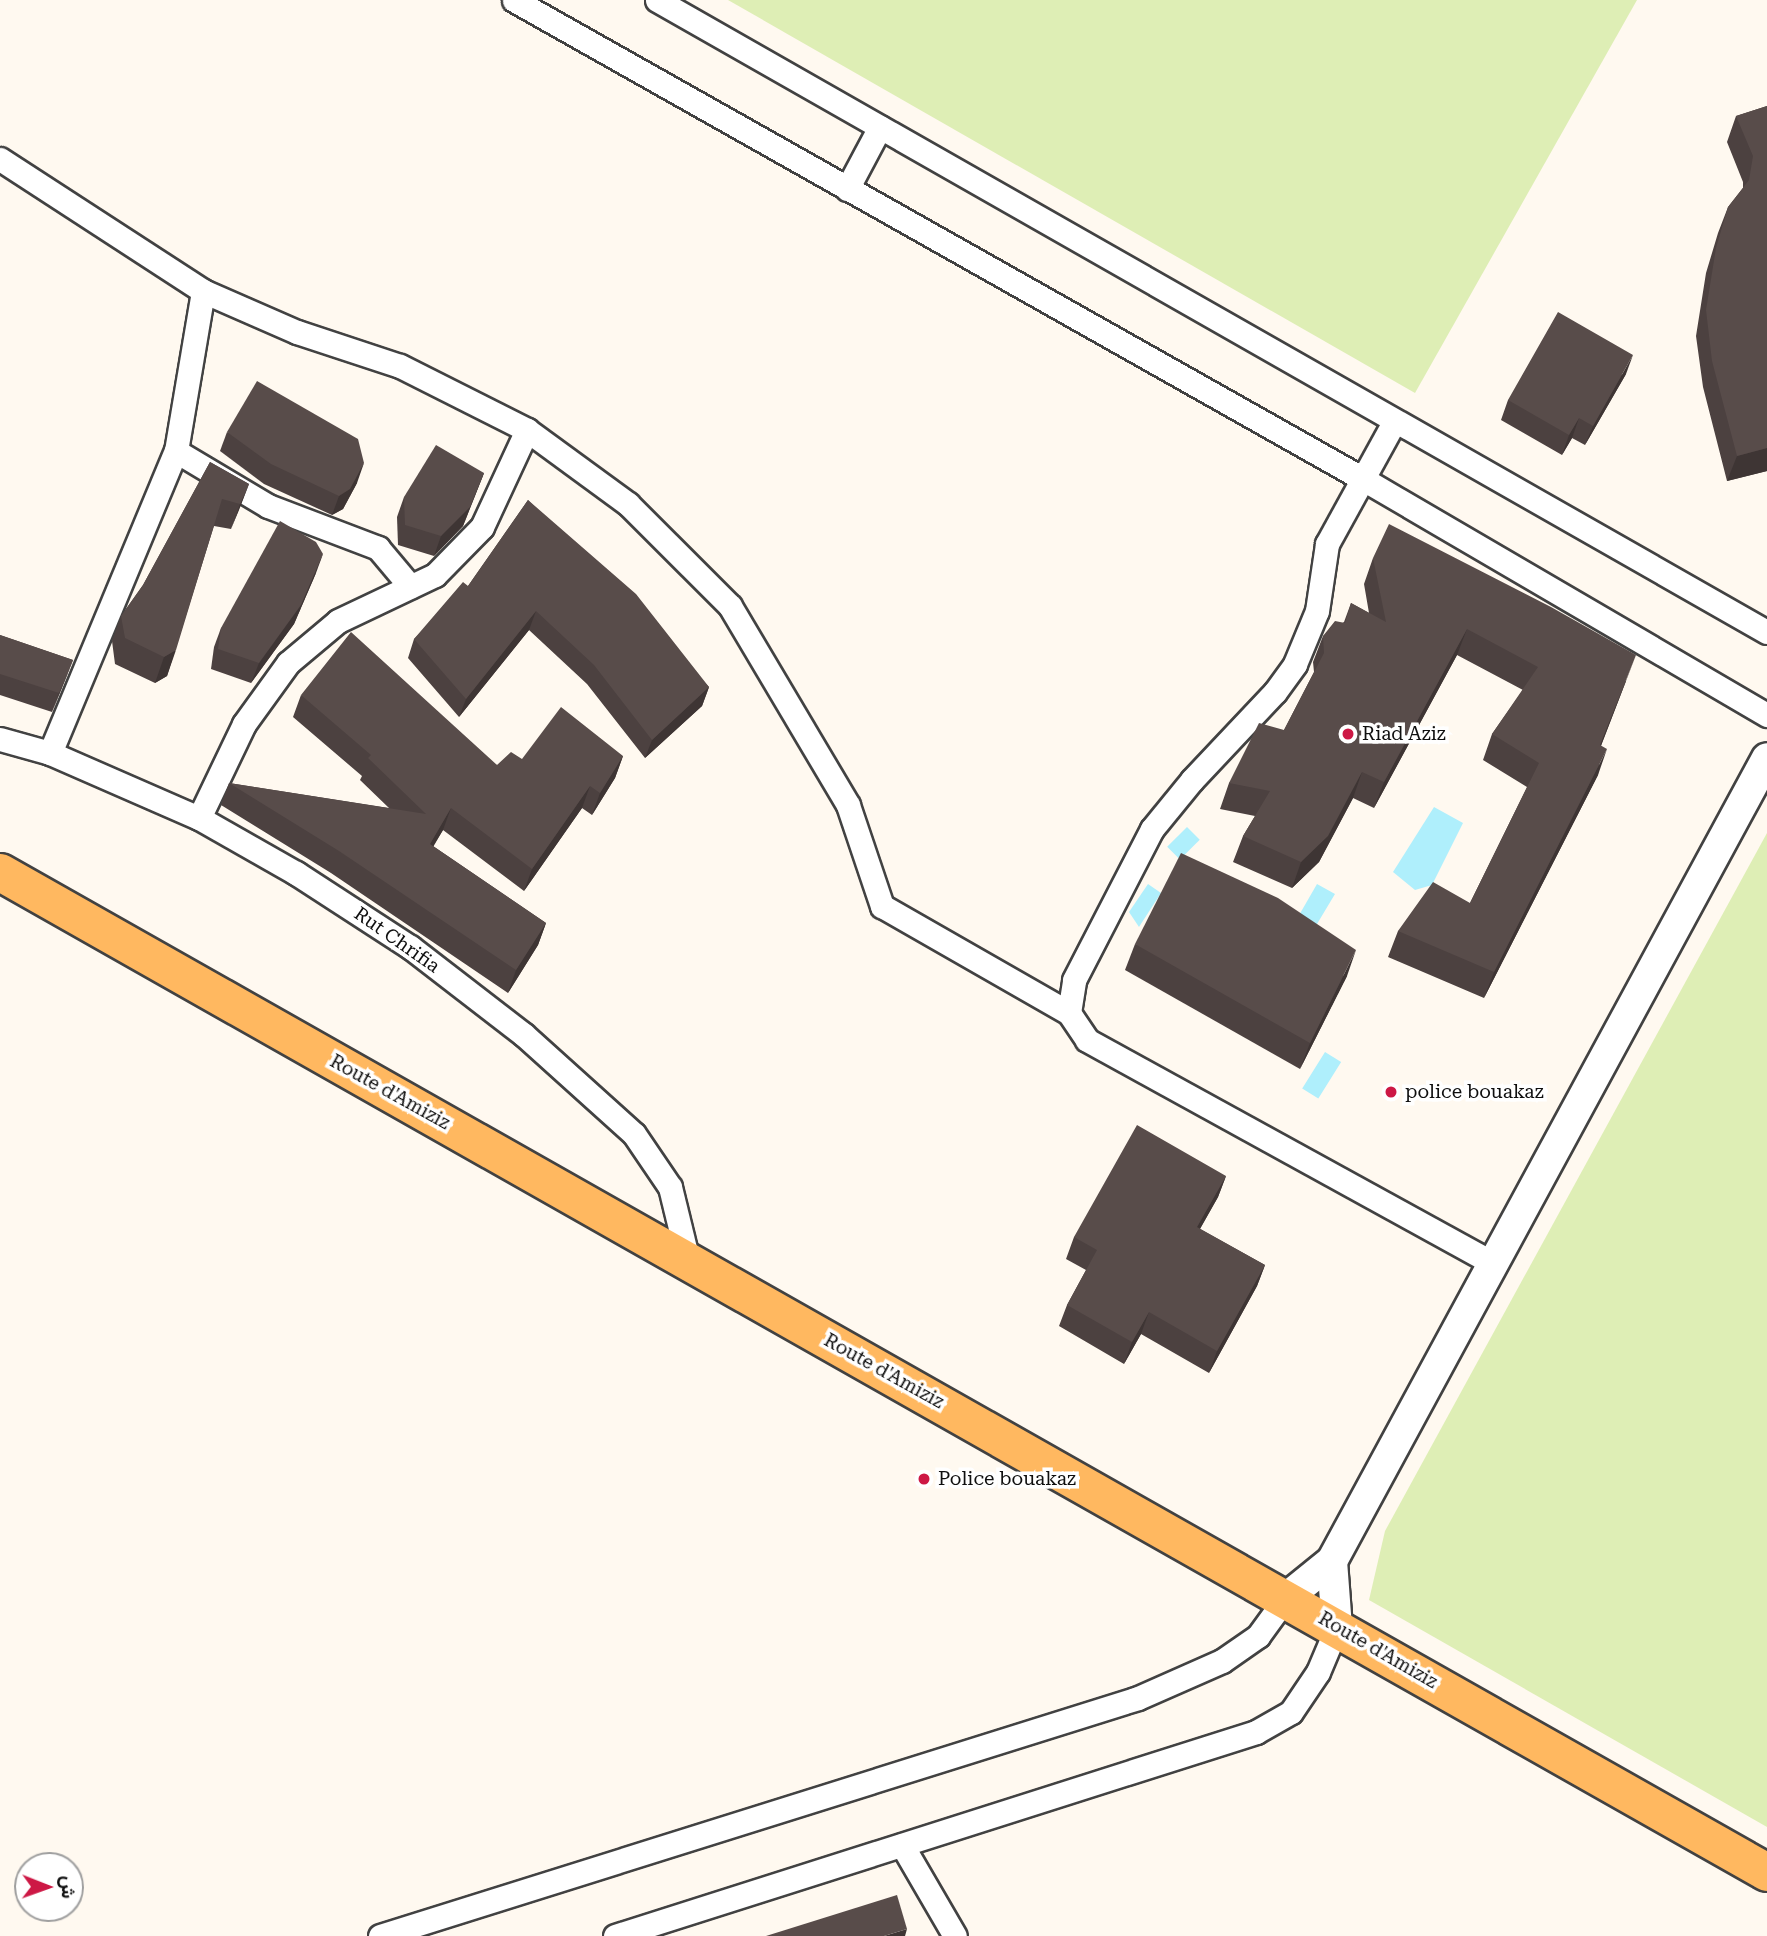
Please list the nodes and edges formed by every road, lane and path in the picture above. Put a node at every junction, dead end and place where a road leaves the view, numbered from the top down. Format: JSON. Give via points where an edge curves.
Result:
{"nodes":[{"id":1,"x":514,"y":0,"type":"edge"},
{"id":2,"x":657,"y":0,"type":"edge"},
{"id":3,"x":880,"y":127,"type":"junction"},
{"id":4,"x":0,"y":159,"type":"edge"},
{"id":5,"x":847,"y":189,"type":"junction"},
{"id":6,"x":203,"y":291,"type":"junction"},
{"id":7,"x":1394,"y":422,"type":"junction"},
{"id":8,"x":527,"y":430,"type":"junction"},
{"id":9,"x":176,"y":451,"type":"junction"},
{"id":10,"x":1363,"y":479,"type":"junction"},
{"id":11,"x":410,"y":586,"type":"junction"},
{"id":12,"x":1767,"y":632,"type":"edge"},
{"id":13,"x":1767,"y":715,"type":"edge"},
{"id":14,"x":0,"y":739,"type":"edge"},
{"id":15,"x":50,"y":753,"type":"junction"},
{"id":16,"x":1767,"y":758,"type":"edge"},
{"id":17,"x":199,"y":818,"type":"junction"},
{"id":18,"x":0,"y":872,"type":"edge"},
{"id":19,"x":1069,"y":1013,"type":"junction"},
{"id":20,"x":688,"y":1261,"type":"junction"},
{"id":21,"x":1493,"y":1263,"type":"junction"},
{"id":22,"x":1332,"y":1561,"type":"junction"},
{"id":23,"x":1285,"y":1599,"type":"junction"},
{"id":24,"x":1336,"y":1627,"type":"junction"},
{"id":25,"x":902,"y":1845,"type":"junction"},
{"id":26,"x":1767,"y":1872,"type":"edge"},
{"id":27,"x":380,"y":1936,"type":"edge"},
{"id":28,"x":615,"y":1936,"type":"edge"},
{"id":29,"x":956,"y":1936,"type":"edge"}],
"edges":[{"from":1,"to":5,"type":"street"},
{"from":2,"to":3,"type":"street"},
{"from":3,"to":5,"type":"street"},
{"from":3,"to":7,"type":"street"},
{"from":4,"to":6,"type":"street"},
{"from":5,"to":10,"type":"street"},
{"from":6,"to":8,"type":"street","via":[[297,332],[400,366]]},
{"from":6,"to":9,"type":"street"},
{"from":7,"to":10,"type":"street"},
{"from":7,"to":12,"type":"street"},
{"from":8,"to":11,"type":"street","via":[[482,527],[435,575]]},
{"from":8,"to":19,"type":"street","via":[[628,505],[730,606],[848,805],[882,906]]},
{"from":9,"to":11,"type":"street","via":[[268,506],[378,548]]},
{"from":9,"to":15,"type":"street"},
{"from":10,"to":13,"type":"street"},
{"from":10,"to":19,"type":"street","via":[[1326,544],[1317,611],[1295,664],[1152,829],[1074,980]]},
{"from":11,"to":17,"type":"street","via":[[338,621],[288,663],[244,724]]},
{"from":14,"to":15,"type":"street","name":"Rut Chrifia"},
{"from":15,"to":17,"type":"street","name":"Rut Chrifia"},
{"from":16,"to":21,"type":"street"},
{"from":17,"to":20,"type":"street","name":"Rut Chrifia","via":[[296,873],[410,947],[523,1034],[614,1115],[634,1134],[670,1187]]},
{"from":18,"to":20,"type":"main road","name":"Route d'Amiziz"},
{"from":19,"to":21,"type":"street","via":[[1087,1040]]},
{"from":20,"to":23,"type":"main road","name":"Route d'Amiziz"},
{"from":21,"to":22,"type":"street"},
{"from":22,"to":23,"type":"street"},
{"from":22,"to":24,"type":"street"},
{"from":23,"to":24,"type":"main road","name":"Route d'Amiziz"},
{"from":23,"to":27,"type":"street","via":[[1258,1636],[1222,1661],[1138,1698]]},
{"from":24,"to":25,"type":"street","via":[[1318,1672],[1291,1712],[1256,1732]]},
{"from":24,"to":26,"type":"main road","name":"Route d'Amiziz"},
{"from":25,"to":28,"type":"street"},
{"from":25,"to":29,"type":"street"}]}
